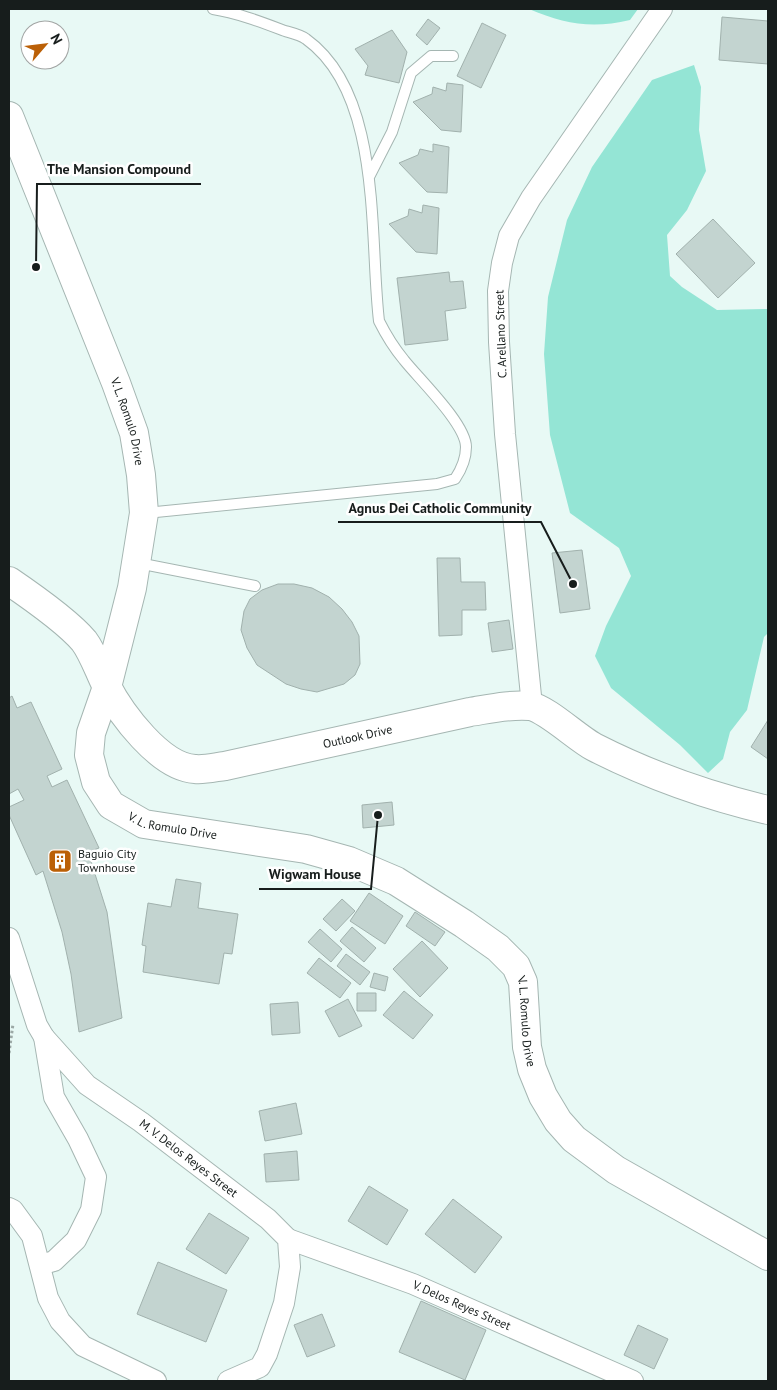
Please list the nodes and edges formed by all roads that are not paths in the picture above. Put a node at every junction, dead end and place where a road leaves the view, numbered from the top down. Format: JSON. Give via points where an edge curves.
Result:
{"nodes":[{"id":1,"x":213,"y":9,"type":"edge"},
{"id":2,"x":662,"y":9,"type":"edge"},
{"id":3,"x":453,"y":56,"type":"dead end"},
{"id":4,"x":9,"y":116,"type":"edge"},
{"id":5,"x":369,"y":177,"type":"junction"},
{"id":6,"x":144,"y":513,"type":"junction"},
{"id":7,"x":136,"y":563,"type":"junction"},
{"id":8,"x":9,"y":581,"type":"edge"},
{"id":9,"x":255,"y":586,"type":"dead end"},
{"id":10,"x":107,"y":687,"type":"junction"},
{"id":11,"x":532,"y":706,"type":"junction"},
{"id":12,"x":768,"y":810,"type":"edge"},
{"id":13,"x":10,"y":946,"type":"edge"},
{"id":14,"x":44,"y":1037,"type":"junction"},
{"id":15,"x":9,"y":1208,"type":"edge"},
{"id":16,"x":288,"y":1239,"type":"junction"},
{"id":17,"x":768,"y":1256,"type":"edge"},
{"id":18,"x":40,"y":1265,"type":"junction"},
{"id":19,"x":156,"y":1381,"type":"edge"},
{"id":20,"x":228,"y":1381,"type":"edge"},
{"id":21,"x":633,"y":1381,"type":"edge"}],
"edges":[{"from":1,"to":5,"type":"lane","via":[[237,13],[306,38],[331,63],[361,126]]},
{"from":2,"to":11,"type":"street","name":"C. Arellano Street","via":[[531,198],[509,236],[502,264],[498,291],[498,342]]},
{"from":3,"to":5,"type":"lane","via":[[432,56],[411,74],[392,132]]},
{"from":4,"to":6,"type":"main road","name":"V. L. Romulo Drive","via":[[134,433]]},
{"from":5,"to":6,"type":"lane","via":[[379,321],[403,359],[456,422],[466,446],[463,467],[455,479],[417,487]]},
{"from":6,"to":7,"type":"main road","name":"V. L. Romulo Drive"},
{"from":7,"to":9,"type":"lane"},
{"from":7,"to":10,"type":"main road","name":"V. L. Romulo Drive"},
{"from":8,"to":10,"type":"main road","name":"Outlook Drive","via":[[84,641]]},
{"from":10,"to":11,"type":"main road","name":"Outlook Drive","via":[[124,713],[162,756],[177,765],[194,769],[226,766],[470,712]]},
{"from":10,"to":17,"type":"main road","name":"V. L. Romulo Drive","via":[[91,733],[89,755],[96,782],[111,805],[144,824],[306,848],[349,861],[396,881],[464,924],[498,948],[516,966],[523,982],[527,1046],[532,1069],[543,1096],[574,1139],[616,1170]]},
{"from":11,"to":12,"type":"main road","via":[[592,746],[629,763],[720,799]]},
{"from":13,"to":14,"type":"street","name":"M. V. Delos Reyes Street"},
{"from":14,"to":16,"type":"street","name":"M. V. Delos Reyes Street","via":[[86,1084],[142,1122],[268,1219]]},
{"from":14,"to":18,"type":"street","via":[[54,1097],[96,1177],[91,1210],[76,1240],[54,1261]]},
{"from":15,"to":18,"type":"street","via":[[32,1236]]},
{"from":16,"to":20,"type":"street","via":[[290,1267],[284,1303],[267,1354],[260,1367]]},
{"from":16,"to":21,"type":"street","name":"V. Delos Reyes Street","via":[[413,1284]]},
{"from":18,"to":19,"type":"street","via":[[48,1298],[60,1320],[84,1346]]}]}
